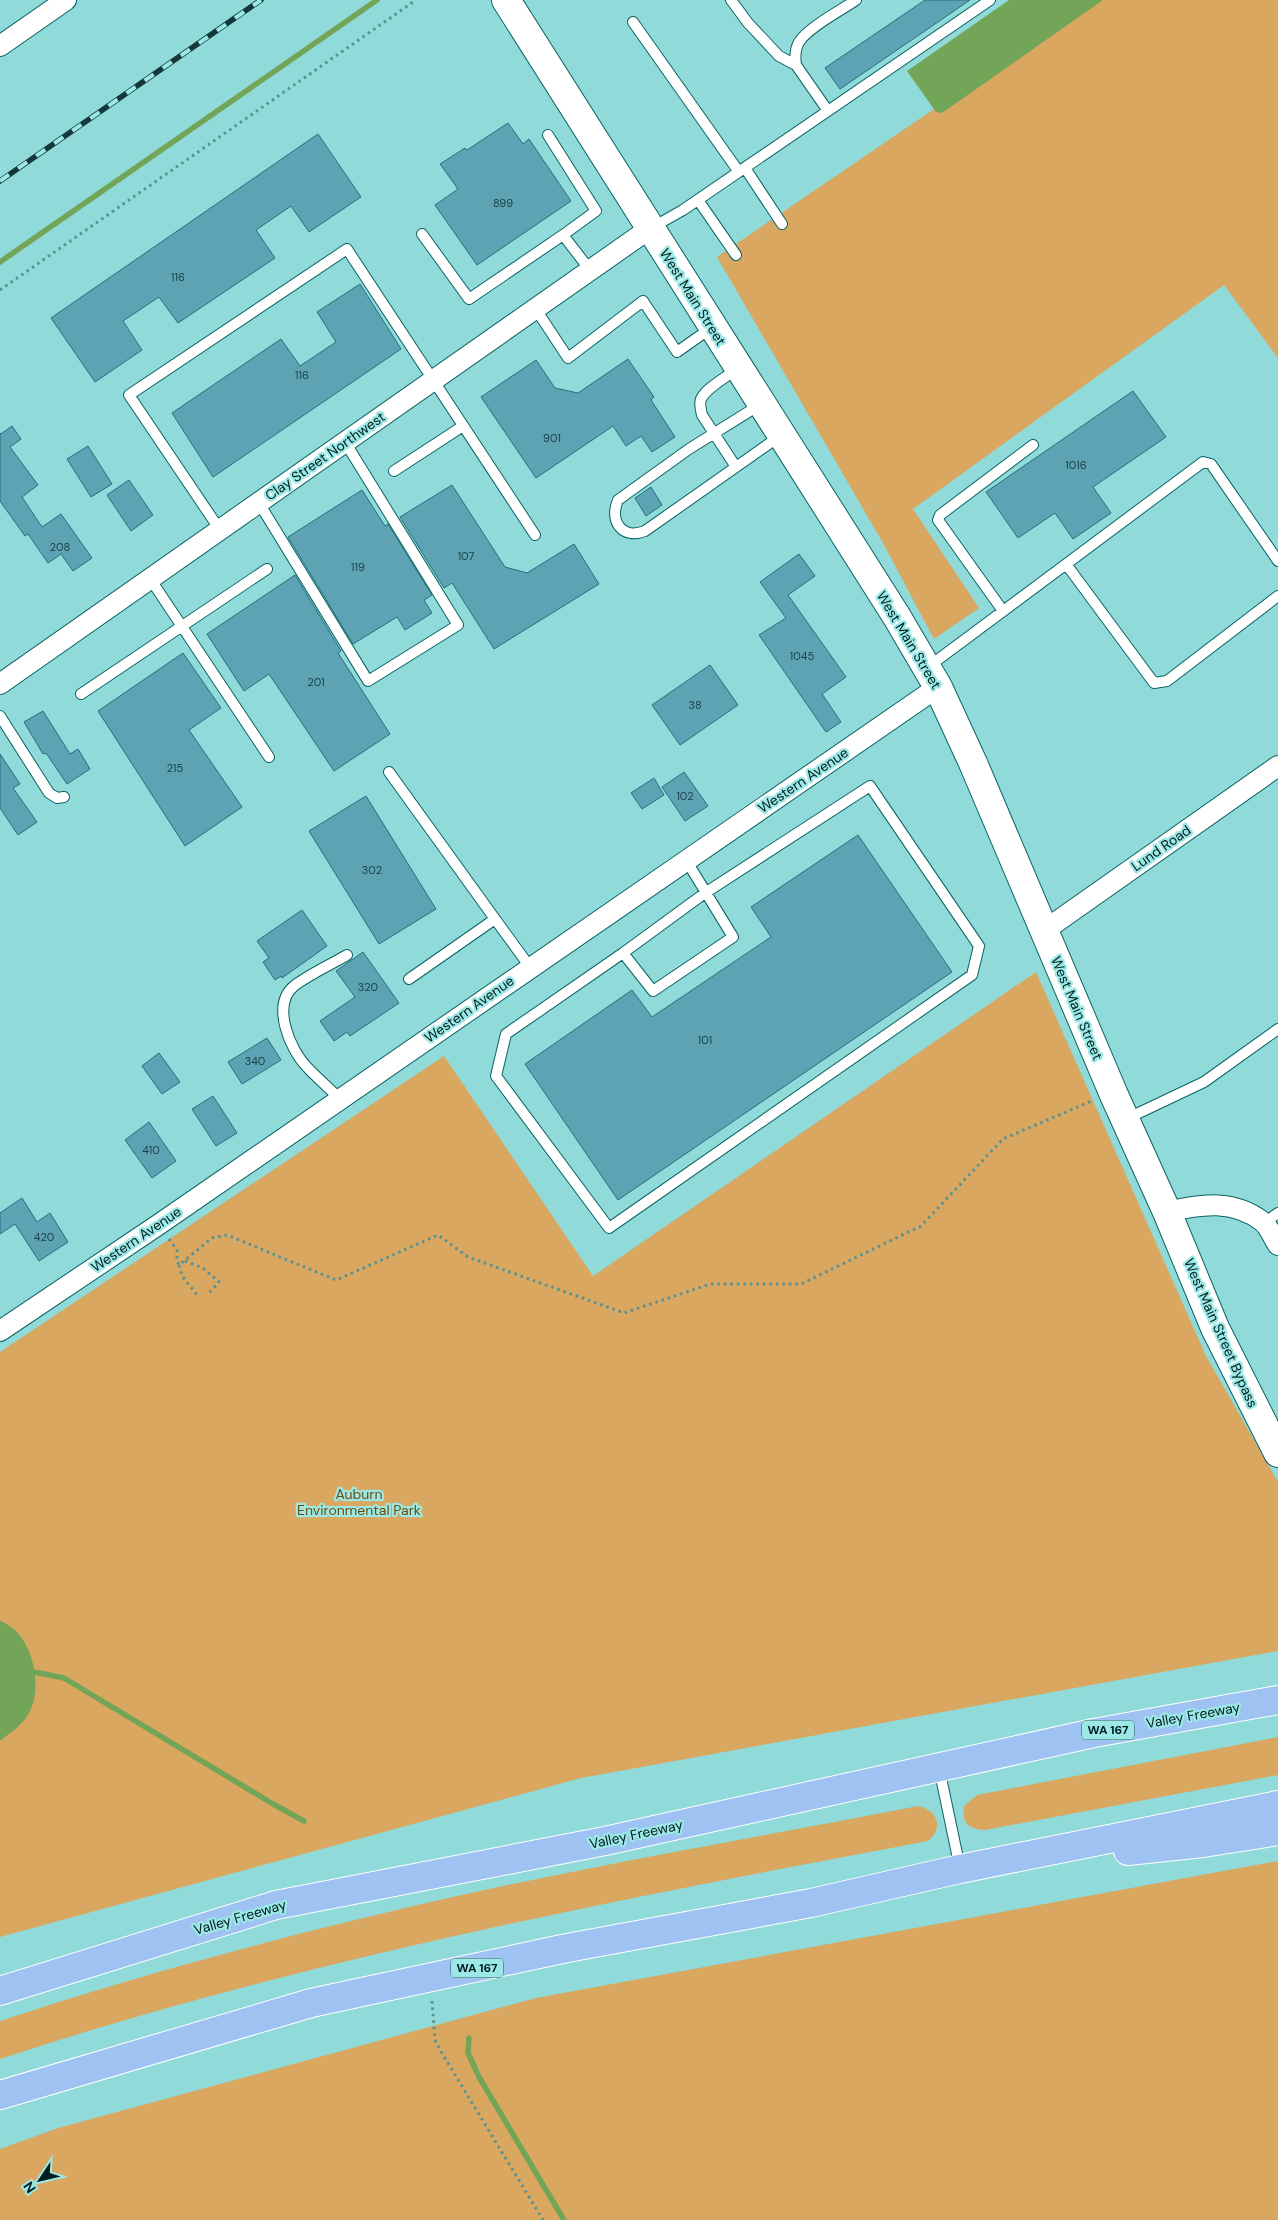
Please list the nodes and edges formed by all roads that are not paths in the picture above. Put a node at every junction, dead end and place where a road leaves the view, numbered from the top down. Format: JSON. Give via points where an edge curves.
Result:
{"nodes":[{"id":1,"x":66,"y":0,"type":"edge"},
{"id":2,"x":506,"y":0,"type":"edge"},
{"id":3,"x":731,"y":0,"type":"edge"},
{"id":4,"x":856,"y":0,"type":"edge"},
{"id":5,"x":990,"y":0,"type":"edge"},
{"id":6,"x":633,"y":22,"type":"dead end"},
{"id":7,"x":0,"y":46,"type":"edge"},
{"id":8,"x":796,"y":66,"type":"junction"},
{"id":9,"x":828,"y":111,"type":"junction"},
{"id":10,"x":548,"y":135,"type":"dead end"},
{"id":11,"x":742,"y":170,"type":"junction"},
{"id":12,"x":698,"y":200,"type":"junction"},
{"id":13,"x":782,"y":224,"type":"dead end"},
{"id":14,"x":650,"y":229,"type":"junction"},
{"id":15,"x":422,"y":234,"type":"dead end"},
{"id":16,"x":563,"y":235,"type":"junction"},
{"id":17,"x":736,"y":255,"type":"dead end"},
{"id":18,"x":590,"y":270,"type":"junction"},
{"id":19,"x":535,"y":308,"type":"junction"},
{"id":20,"x":712,"y":327,"type":"junction"},
{"id":21,"x":738,"y":368,"type":"junction"},
{"id":22,"x":433,"y":380,"type":"junction"},
{"id":23,"x":761,"y":404,"type":"junction"},
{"id":24,"x":463,"y":426,"type":"junction"},
{"id":25,"x":714,"y":433,"type":"junction"},
{"id":26,"x":781,"y":435,"type":"junction"},
{"id":27,"x":345,"y":442,"type":"junction"},
{"id":28,"x":1032,"y":445,"type":"dead end"},
{"id":29,"x":736,"y":467,"type":"junction"},
{"id":30,"x":394,"y":471,"type":"dead end"},
{"id":31,"x":259,"y":503,"type":"junction"},
{"id":32,"x":220,"y":530,"type":"junction"},
{"id":33,"x":535,"y":534,"type":"dead end"},
{"id":34,"x":1278,"y":561,"type":"edge"},
{"id":35,"x":1066,"y":564,"type":"junction"},
{"id":36,"x":267,"y":569,"type":"dead end"},
{"id":37,"x":150,"y":580,"type":"junction"},
{"id":38,"x":1278,"y":596,"type":"edge"},
{"id":39,"x":1003,"y":611,"type":"junction"},
{"id":40,"x":182,"y":625,"type":"junction"},
{"id":41,"x":932,"y":678,"type":"junction"},
{"id":42,"x":0,"y":684,"type":"edge"},
{"id":43,"x":81,"y":694,"type":"dead end"},
{"id":44,"x":0,"y":716,"type":"edge"},
{"id":45,"x":269,"y":757,"type":"dead end"},
{"id":46,"x":1278,"y":766,"type":"edge"},
{"id":47,"x":389,"y":772,"type":"dead end"},
{"id":48,"x":64,"y":796,"type":"dead end"},
{"id":49,"x":686,"y":860,"type":"junction"},
{"id":50,"x":705,"y":893,"type":"junction"},
{"id":51,"x":495,"y":919,"type":"junction"},
{"id":52,"x":1045,"y":930,"type":"junction"},
{"id":53,"x":624,"y":953,"type":"junction"},
{"id":54,"x":347,"y":955,"type":"dead end"},
{"id":55,"x":530,"y":967,"type":"junction"},
{"id":56,"x":409,"y":979,"type":"dead end"},
{"id":57,"x":1278,"y":1029,"type":"edge"},
{"id":58,"x":339,"y":1098,"type":"junction"},
{"id":59,"x":1125,"y":1119,"type":"junction"},
{"id":60,"x":1167,"y":1212,"type":"junction"},
{"id":61,"x":1271,"y":1218,"type":"edge"},
{"id":62,"x":1278,"y":1245,"type":"edge"},
{"id":63,"x":0,"y":1331,"type":"edge"},
{"id":64,"x":1278,"y":1453,"type":"edge"},
{"id":65,"x":1278,"y":1683,"type":"edge"},
{"id":66,"x":1278,"y":1700,"type":"edge"},
{"id":67,"x":1132,"y":1726,"type":"junction"},
{"id":68,"x":939,"y":1768,"type":"junction"},
{"id":69,"x":1278,"y":1804,"type":"edge"},
{"id":70,"x":1278,"y":1831,"type":"edge"},
{"id":71,"x":960,"y":1869,"type":"junction"},
{"id":72,"x":0,"y":1991,"type":"edge"},
{"id":73,"x":0,"y":2094,"type":"edge"}],
"edges":[{"from":1,"to":7,"type":"street"},
{"from":2,"to":14,"type":"main road","name":"West Main Street"},
{"from":3,"to":8,"type":"lane","via":[[779,56]]},
{"from":4,"to":8,"type":"lane","via":[[805,35],[798,44]]},
{"from":5,"to":9,"type":"lane"},
{"from":6,"to":11,"type":"lane"},
{"from":8,"to":9,"type":"lane"},
{"from":9,"to":11,"type":"lane"},
{"from":10,"to":16,"type":"lane","via":[[596,211]]},
{"from":11,"to":12,"type":"lane"},
{"from":11,"to":13,"type":"lane"},
{"from":12,"to":14,"type":"lane"},
{"from":12,"to":17,"type":"lane"},
{"from":14,"to":18,"type":"street","name":"Clay Street Northwest"},
{"from":14,"to":20,"type":"main road","name":"West Main Street"},
{"from":15,"to":16,"type":"lane","via":[[470,299]]},
{"from":16,"to":18,"type":"lane"},
{"from":18,"to":19,"type":"street","name":"Clay Street Northwest"},
{"from":19,"to":20,"type":"lane","via":[[568,358],[643,301],[677,352]]},
{"from":19,"to":22,"type":"street","name":"Clay Street Northwest"},
{"from":20,"to":21,"type":"main road","name":"West Main Street"},
{"from":21,"to":23,"type":"main road","name":"West Main Street"},
{"from":21,"to":25,"type":"lane","via":[[701,400],[702,415]]},
{"from":22,"to":24,"type":"lane"},
{"from":22,"to":27,"type":"street","name":"Clay Street Northwest"},
{"from":22,"to":32,"type":"lane","via":[[347,249],[129,395]]},
{"from":23,"to":25,"type":"lane"},
{"from":23,"to":26,"type":"main road","name":"West Main Street"},
{"from":24,"to":30,"type":"lane"},
{"from":24,"to":33,"type":"lane"},
{"from":25,"to":29,"type":"lane"},
{"from":25,"to":29,"type":"lane","via":[[618,500],[614,508],[615,519],[629,534],[645,532]]},
{"from":26,"to":29,"type":"lane"},
{"from":26,"to":41,"type":"main road","name":"West Main Street"},
{"from":27,"to":31,"type":"street","name":"Clay Street Northwest"},
{"from":27,"to":31,"type":"lane","via":[[458,625],[368,681]]},
{"from":28,"to":39,"type":"lane","via":[[940,515],[938,520]]},
{"from":31,"to":32,"type":"street","name":"Clay Street Northwest"},
{"from":32,"to":37,"type":"street","name":"Clay Street Northwest"},
{"from":34,"to":35,"type":"lane","via":[[1211,464],[1203,462]]},
{"from":35,"to":38,"type":"lane","via":[[1154,683],[1167,681]]},
{"from":35,"to":39,"type":"lane"},
{"from":36,"to":40,"type":"lane"},
{"from":37,"to":40,"type":"lane"},
{"from":37,"to":42,"type":"street","name":"Clay Street Northwest"},
{"from":39,"to":41,"type":"lane"},
{"from":40,"to":43,"type":"lane"},
{"from":40,"to":45,"type":"lane"},
{"from":41,"to":49,"type":"street","name":"Western Avenue"},
{"from":41,"to":52,"type":"main road","name":"West Main Street"},
{"from":44,"to":48,"type":"lane","via":[[49,793],[57,798]]},
{"from":46,"to":52,"type":"street","name":"Lund Road"},
{"from":47,"to":51,"type":"lane"},
{"from":49,"to":50,"type":"lane"},
{"from":49,"to":55,"type":"street","name":"Western Avenue"},
{"from":50,"to":53,"type":"lane"},
{"from":50,"to":53,"type":"lane","via":[[733,937],[653,991]]},
{"from":50,"to":53,"type":"lane","via":[[870,786],[979,946],[972,975],[609,1228],[496,1076],[506,1034]]},
{"from":51,"to":55,"type":"lane"},
{"from":51,"to":56,"type":"lane"},
{"from":52,"to":59,"type":"main road","name":"West Main Street"},
{"from":54,"to":58,"type":"lane","via":[[293,987],[284,1000],[283,1018],[305,1065]]},
{"from":55,"to":58,"type":"street","name":"Western Avenue"},
{"from":57,"to":59,"type":"lane","via":[[1204,1082]]},
{"from":58,"to":63,"type":"street","name":"Western Avenue"},
{"from":59,"to":60,"type":"main road","name":"West Main Street"},
{"from":60,"to":61,"type":"street","via":[[1196,1205],[1222,1205]]},
{"from":60,"to":64,"type":"main road","name":"West Main Street Bypass","via":[[1215,1328]]},
{"from":61,"to":62,"type":"street"},
{"from":65,"to":67,"type":"highway","via":[[1210,1699]]},
{"from":66,"to":67,"type":"highway","name":"Valley Freeway","number":"WA 167"},
{"from":67,"to":68,"type":"highway","name":"Valley Freeway","number":"WA 167"},
{"from":68,"to":71,"type":"lane"},
{"from":68,"to":72,"type":"highway","name":"Valley Freeway","number":"WA 167","via":[[605,1841],[276,1906]]},
{"from":69,"to":71,"type":"highway","number":"WA 167"},
{"from":70,"to":71,"type":"highway","via":[[1203,1843]]},
{"from":71,"to":73,"type":"highway","number":"WA 167","via":[[811,1903],[567,1948],[311,2003]]}]}
